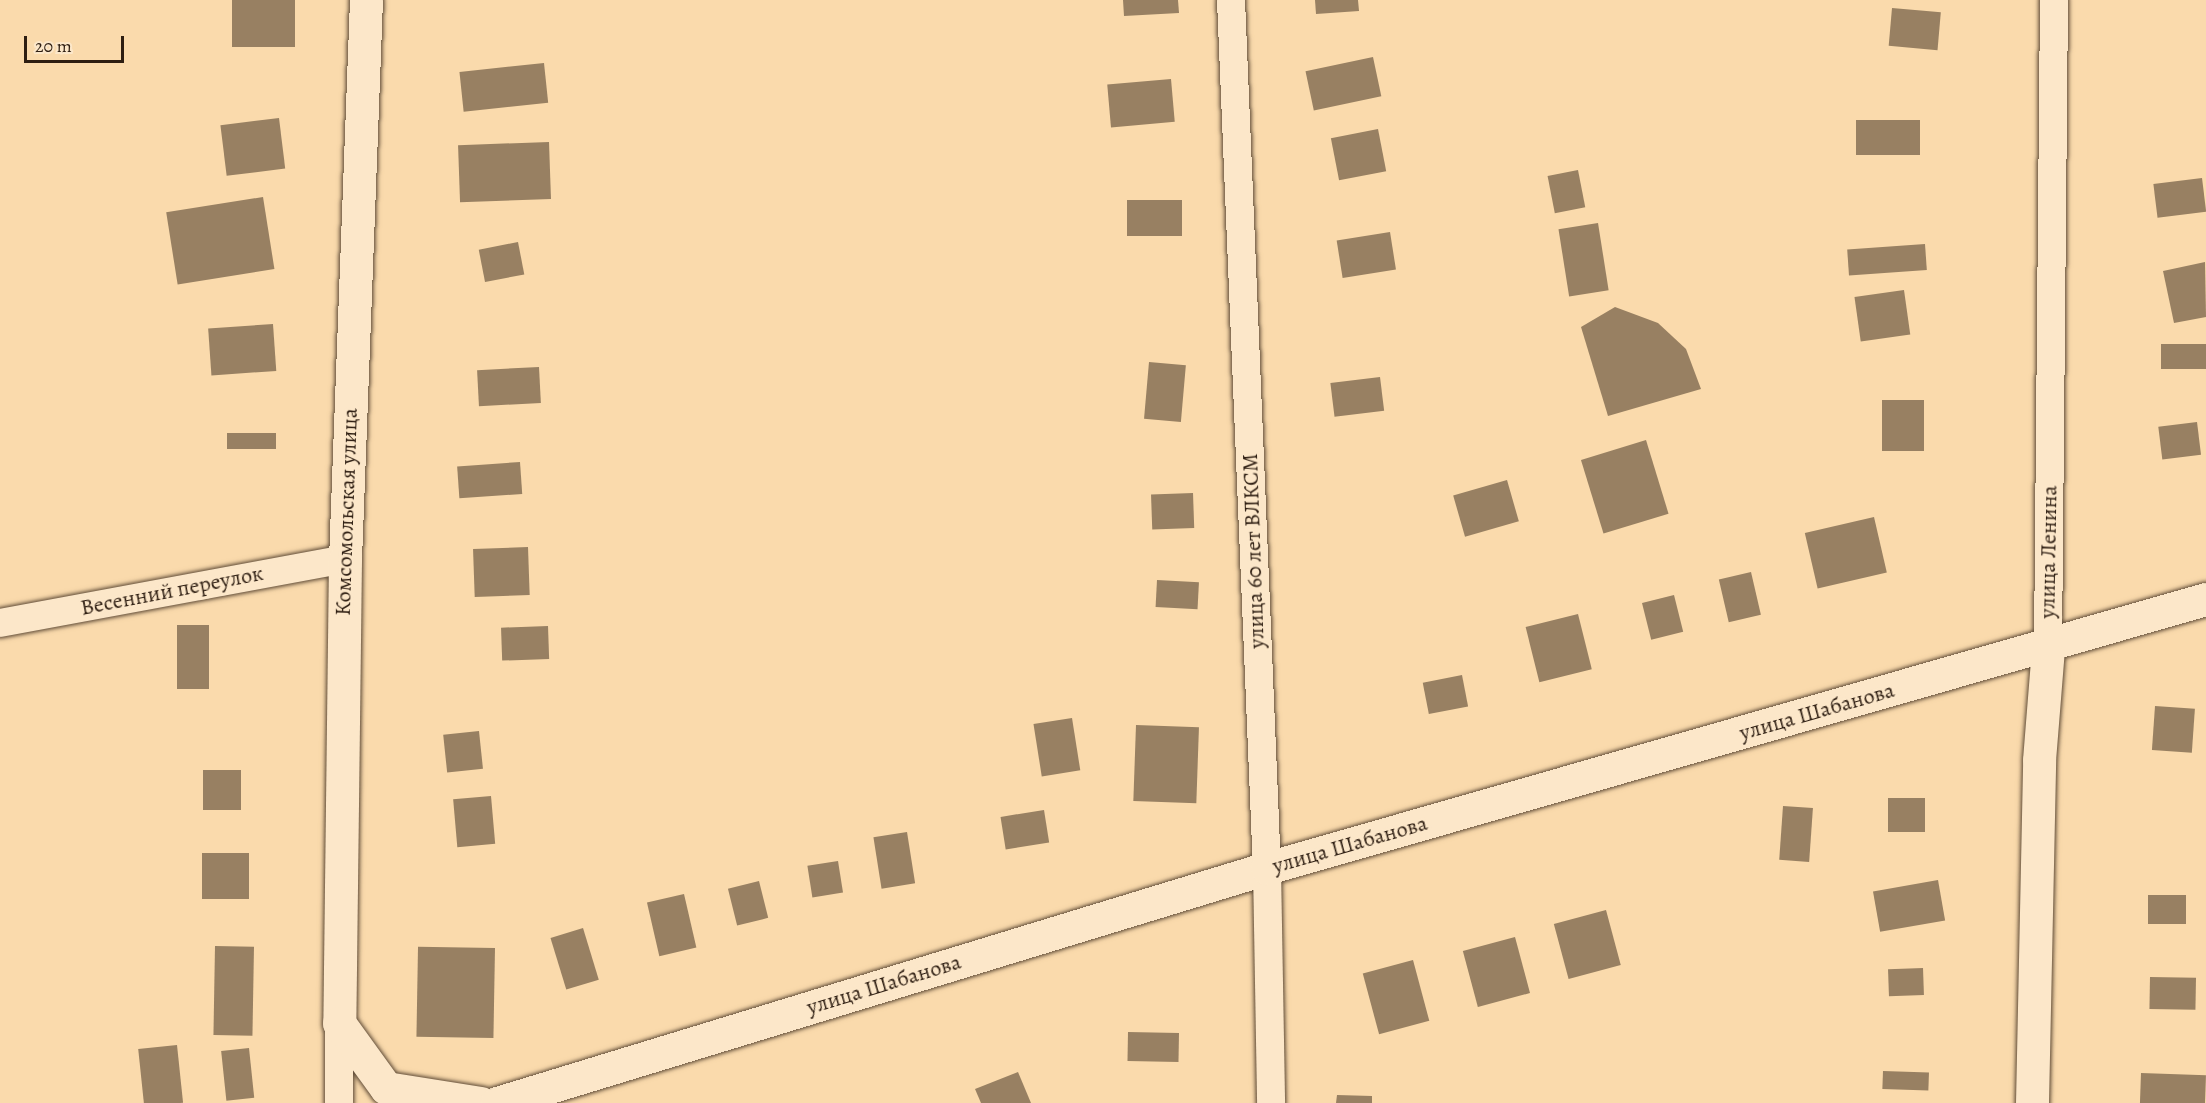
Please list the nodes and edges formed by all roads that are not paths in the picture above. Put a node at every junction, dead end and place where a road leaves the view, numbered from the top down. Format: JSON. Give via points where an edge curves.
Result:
{"nodes":[{"id":1,"x":366,"y":0,"type":"edge"},
{"id":2,"x":1231,"y":0,"type":"edge"},
{"id":3,"x":2054,"y":0,"type":"edge"},
{"id":4,"x":345,"y":559,"type":"junction"},
{"id":5,"x":2206,"y":599,"type":"edge"},
{"id":6,"x":0,"y":623,"type":"edge"},
{"id":7,"x":2048,"y":647,"type":"junction"},
{"id":8,"x":1267,"y":868,"type":"junction"},
{"id":9,"x":339,"y":1023,"type":"junction"},
{"id":10,"x":339,"y":1103,"type":"edge"},
{"id":11,"x":481,"y":1103,"type":"edge"},
{"id":12,"x":497,"y":1103,"type":"edge"},
{"id":13,"x":1271,"y":1103,"type":"edge"},
{"id":14,"x":2032,"y":1103,"type":"edge"}],
"edges":[{"from":1,"to":4,"type":"street","name":"Комсомольская улица"},
{"from":2,"to":8,"type":"street","name":"улица 60 лет ВЛКСМ"},
{"from":3,"to":7,"type":"street","name":"улица Ленина"},
{"from":4,"to":6,"type":"street","name":"Весенний переулок"},
{"from":4,"to":9,"type":"street","name":"Комсомольская улица"},
{"from":5,"to":7,"type":"street","name":"улица Шабанова"},
{"from":7,"to":8,"type":"street","name":"улица Шабанова"},
{"from":7,"to":14,"type":"street","name":"улица Ленина","via":[[2039,760]]},
{"from":8,"to":12,"type":"street","name":"улица Шабанова"},
{"from":8,"to":13,"type":"street","name":"улица 60 лет ВЛКСМ"},
{"from":9,"to":10,"type":"street","name":"Комсомольская улица"},
{"from":9,"to":11,"type":"street","via":[[386,1088]]}]}
